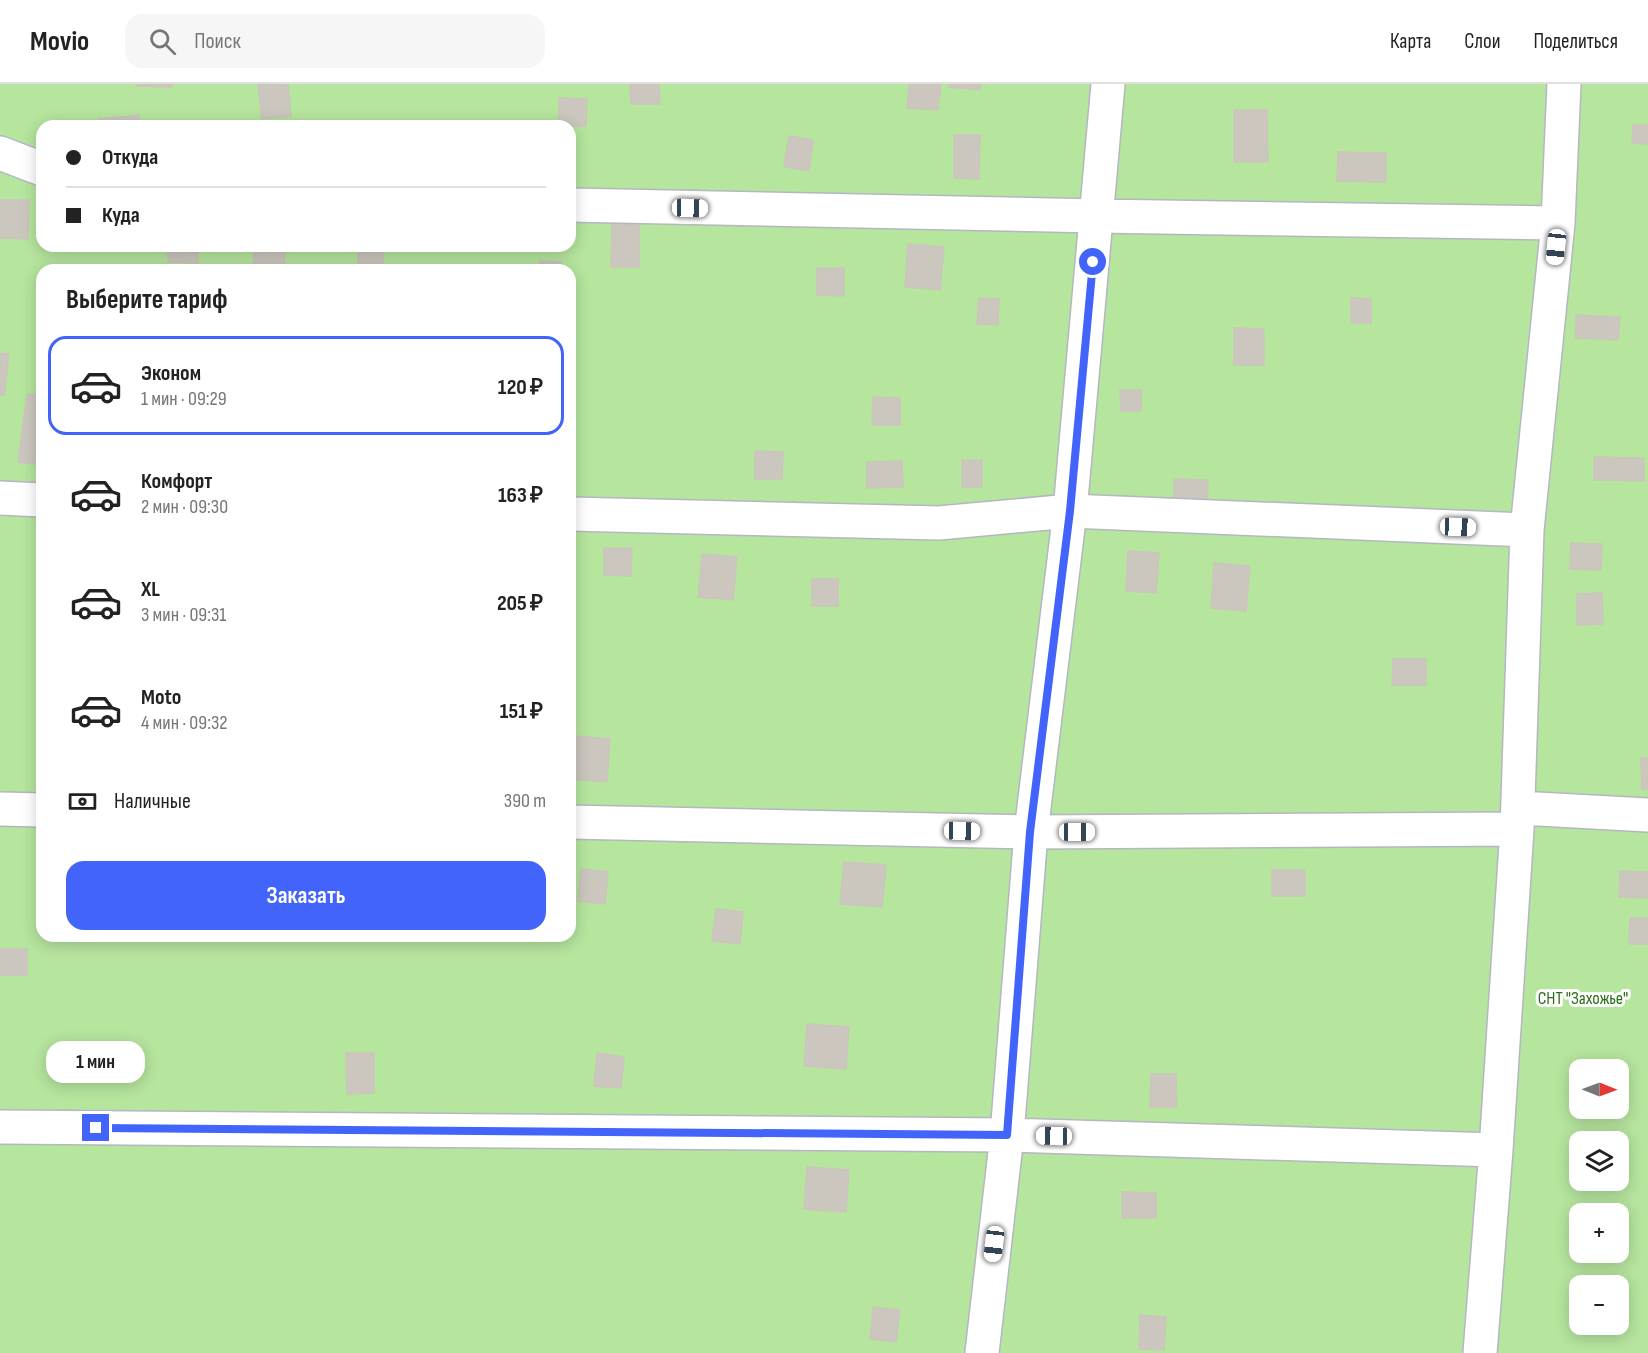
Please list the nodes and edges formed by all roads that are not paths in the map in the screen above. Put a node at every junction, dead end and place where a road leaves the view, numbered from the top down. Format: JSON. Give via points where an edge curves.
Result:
{"nodes":[{"id":1,"x":1108,"y":84,"type":"edge"},
{"id":2,"x":1564,"y":84,"type":"edge"},
{"id":3,"x":0,"y":153,"type":"edge"},
{"id":4,"x":36,"y":167,"type":"edge"},
{"id":5,"x":576,"y":205,"type":"edge"},
{"id":6,"x":1097,"y":216,"type":"junction"},
{"id":7,"x":1558,"y":223,"type":"junction"},
{"id":8,"x":0,"y":498,"type":"edge"},
{"id":9,"x":36,"y":500,"type":"edge"},
{"id":10,"x":1070,"y":511,"type":"junction"},
{"id":11,"x":576,"y":514,"type":"edge"},
{"id":12,"x":1527,"y":530,"type":"junction"},
{"id":13,"x":0,"y":809,"type":"edge"},
{"id":14,"x":36,"y":810,"type":"edge"},
{"id":15,"x":1648,"y":815,"type":"edge"},
{"id":16,"x":1517,"y":818,"type":"junction"},
{"id":17,"x":576,"y":822,"type":"edge"},
{"id":18,"x":1030,"y":832,"type":"junction"},
{"id":19,"x":0,"y":1127,"type":"edge"},
{"id":20,"x":1007,"y":1135,"type":"junction"},
{"id":21,"x":1496,"y":1150,"type":"junction"},
{"id":22,"x":982,"y":1353,"type":"edge"},
{"id":23,"x":1480,"y":1353,"type":"edge"}],
"edges":[{"from":1,"to":6,"type":"lane"},
{"from":2,"to":7,"type":"lane"},
{"from":3,"to":4,"type":"lane"},
{"from":5,"to":6,"type":"lane"},
{"from":6,"to":7,"type":"lane"},
{"from":6,"to":10,"type":"lane"},
{"from":7,"to":12,"type":"lane"},
{"from":8,"to":9,"type":"lane"},
{"from":10,"to":11,"type":"lane","via":[[939,523]]},
{"from":10,"to":12,"type":"lane"},
{"from":10,"to":18,"type":"lane"},
{"from":12,"to":16,"type":"lane"},
{"from":13,"to":14,"type":"lane"},
{"from":15,"to":16,"type":"lane"},
{"from":16,"to":18,"type":"lane"},
{"from":16,"to":21,"type":"lane"},
{"from":17,"to":18,"type":"lane"},
{"from":18,"to":20,"type":"lane"},
{"from":19,"to":20,"type":"lane"},
{"from":20,"to":21,"type":"lane"},
{"from":20,"to":22,"type":"lane"},
{"from":21,"to":23,"type":"lane"}]}
